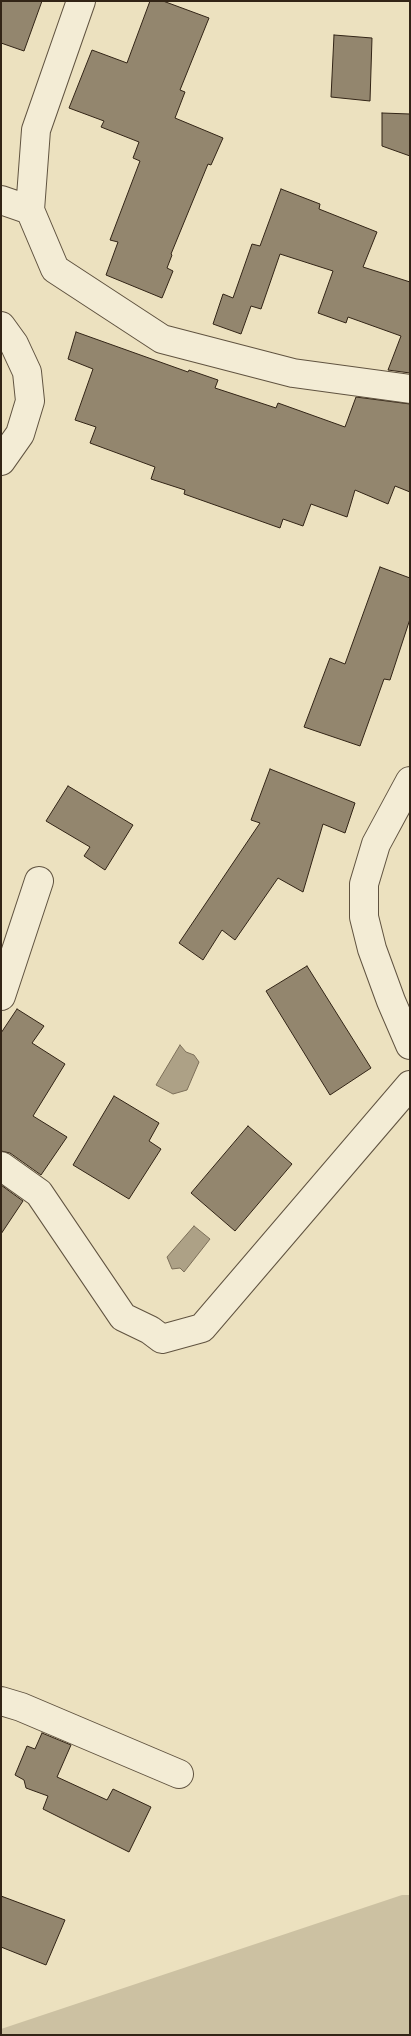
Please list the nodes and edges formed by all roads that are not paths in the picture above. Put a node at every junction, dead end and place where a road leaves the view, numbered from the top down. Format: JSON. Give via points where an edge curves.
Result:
{"nodes":[{"id":1,"x":81,"y":1,"type":"edge"},
{"id":2,"x":1,"y":200,"type":"edge"},
{"id":3,"x":30,"y":210,"type":"junction"},
{"id":4,"x":1,"y":326,"type":"edge"},
{"id":5,"x":410,"y":389,"type":"edge"},
{"id":6,"x":1,"y":461,"type":"edge"},
{"id":7,"x":410,"y":781,"type":"edge"},
{"id":8,"x":39,"y":881,"type":"dead end"},
{"id":9,"x":1,"y":996,"type":"edge"},
{"id":10,"x":410,"y":1045,"type":"edge"},
{"id":11,"x":410,"y":1085,"type":"edge"},
{"id":12,"x":1,"y":1166,"type":"edge"},
{"id":13,"x":1,"y":1701,"type":"edge"},
{"id":14,"x":179,"y":1774,"type":"dead end"}],
"edges":[{"from":1,"to":3,"type":"street","via":[[36,130]]},
{"from":2,"to":3,"type":"street"},
{"from":3,"to":5,"type":"street","via":[[56,269],[162,339],[293,373]]},
{"from":4,"to":6,"type":"street","via":[[27,372],[30,401],[20,434]]},
{"from":7,"to":10,"type":"street","via":[[376,844],[364,884],[364,917],[372,949]]},
{"from":8,"to":9,"type":"street"},
{"from":11,"to":12,"type":"street","via":[[202,1328],[162,1339],[123,1317],[39,1192]]},
{"from":13,"to":14,"type":"street"}]}
